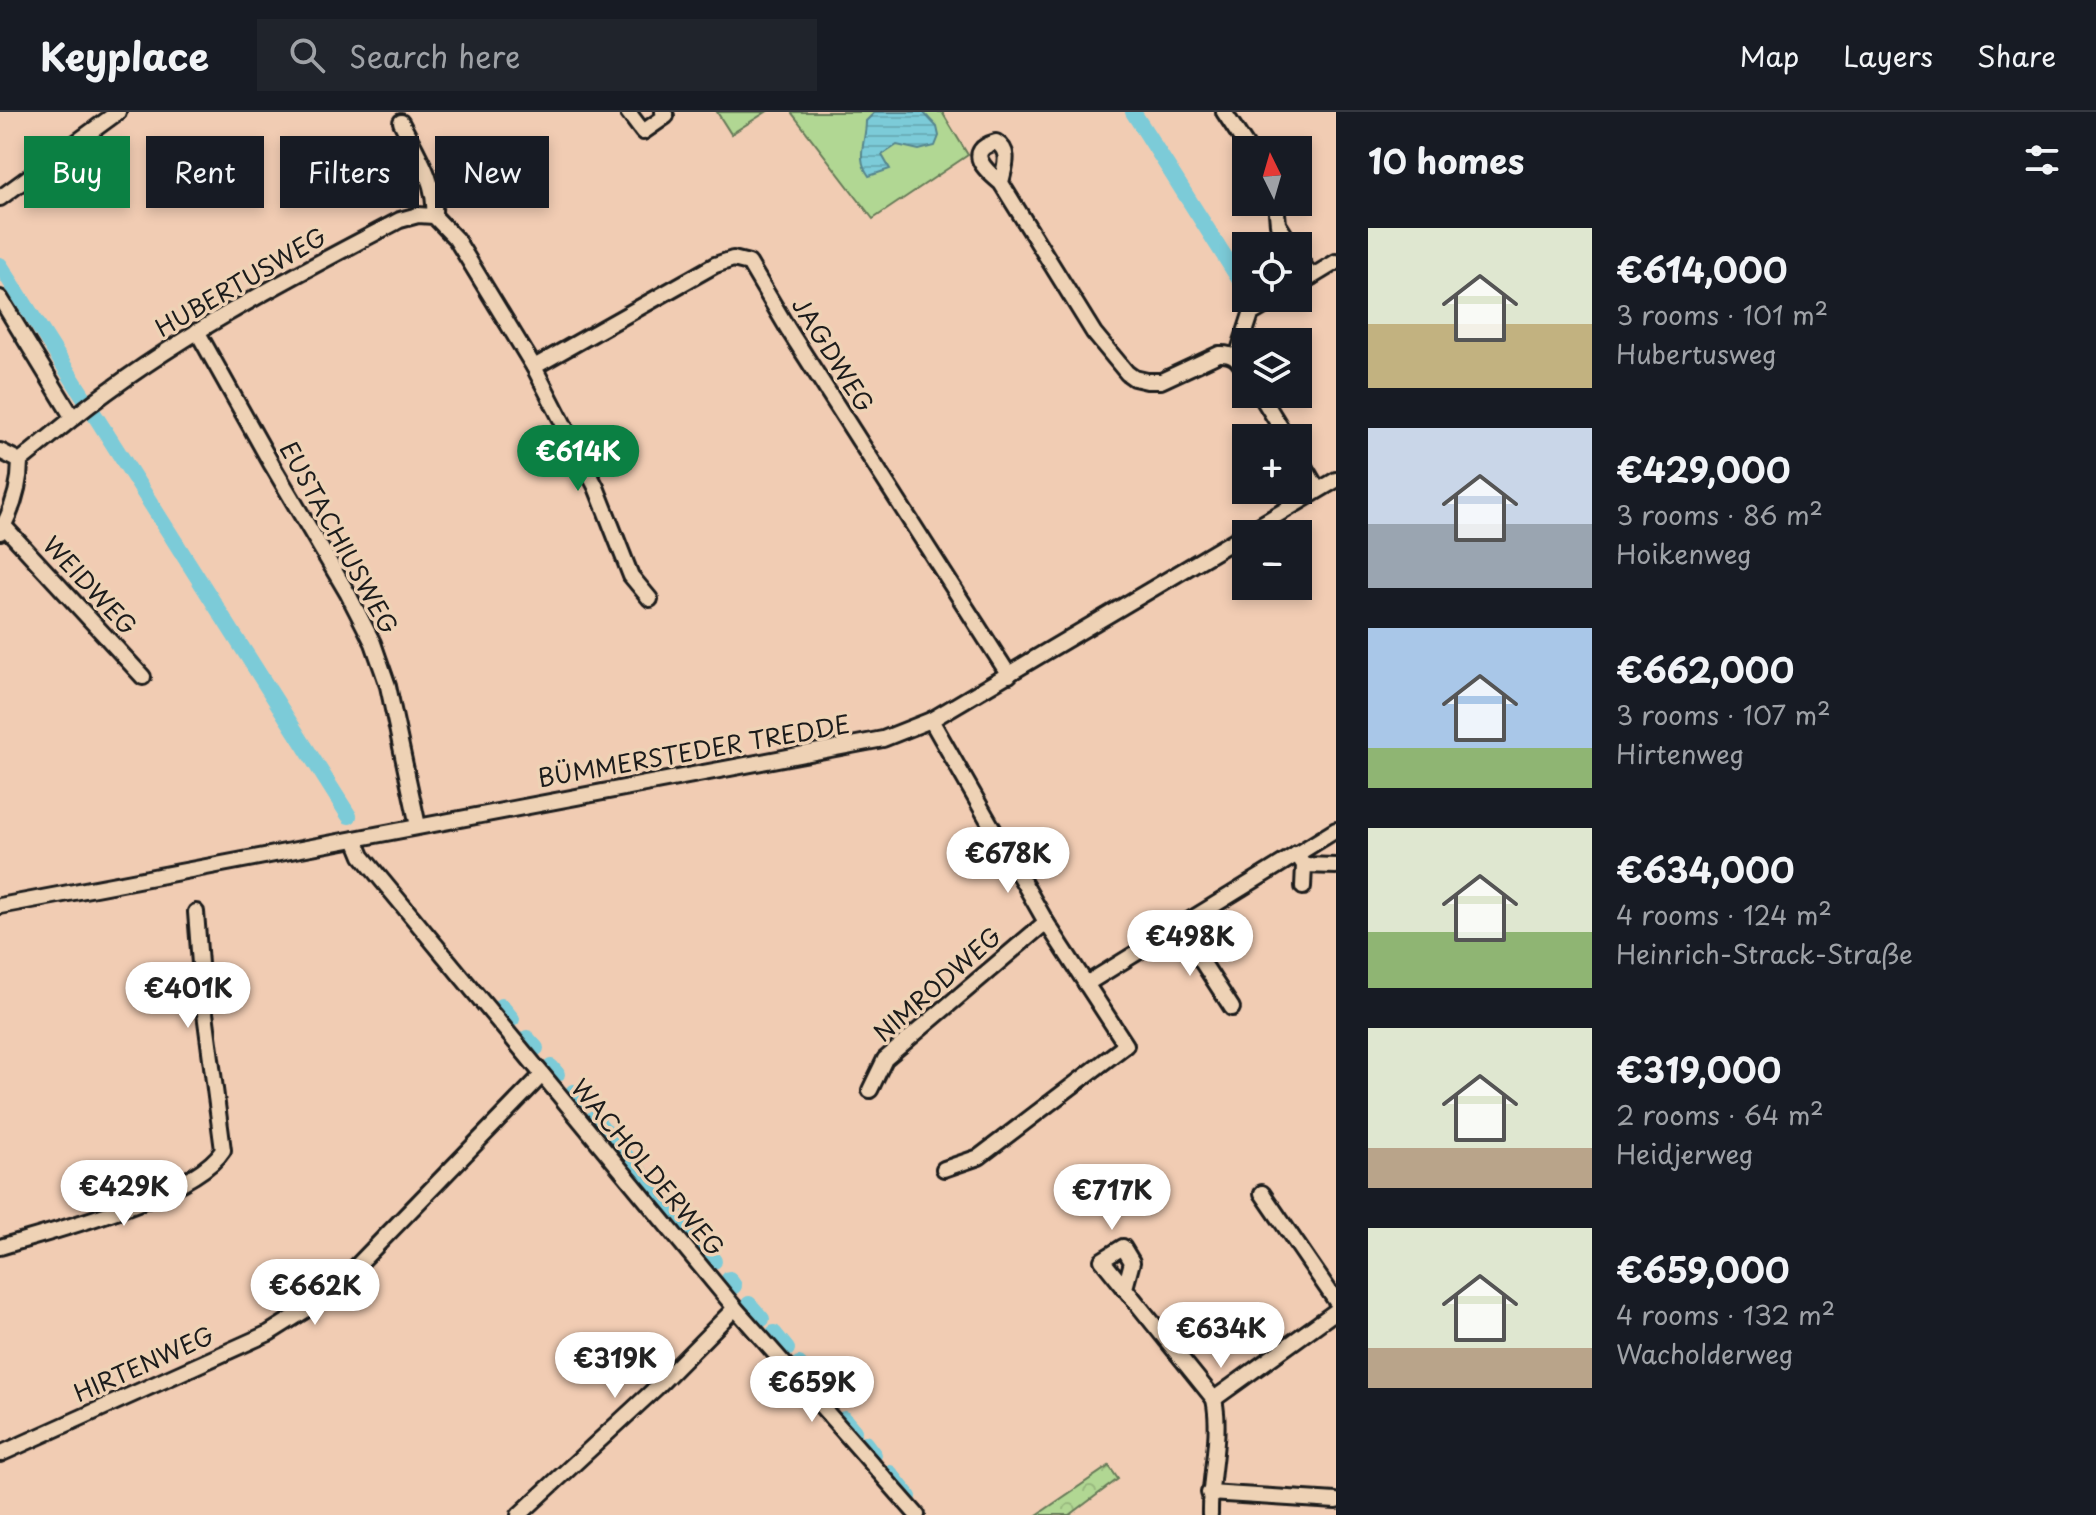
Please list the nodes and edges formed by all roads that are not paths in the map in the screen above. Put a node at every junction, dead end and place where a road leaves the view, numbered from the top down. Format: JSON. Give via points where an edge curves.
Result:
{"nodes":[{"id":1,"x":118,"y":112,"type":"edge"},
{"id":2,"x":628,"y":112,"type":"edge"},
{"id":3,"x":663,"y":112,"type":"edge"},
{"id":4,"x":1224,"y":112,"type":"edge"},
{"id":5,"x":401,"y":122,"type":"dead end"},
{"id":6,"x":1240,"y":136,"type":"edge"},
{"id":7,"x":1001,"y":183,"type":"dead end"},
{"id":8,"x":0,"y":198,"type":"edge"},
{"id":9,"x":434,"y":216,"type":"junction"},
{"id":10,"x":1336,"y":262,"type":"edge"},
{"id":11,"x":1312,"y":276,"type":"edge"},
{"id":12,"x":0,"y":298,"type":"edge"},
{"id":13,"x":197,"y":331,"type":"junction"},
{"id":14,"x":1232,"y":355,"type":"edge"},
{"id":15,"x":534,"y":367,"type":"junction"},
{"id":16,"x":73,"y":418,"type":"junction"},
{"id":17,"x":0,"y":451,"type":"edge"},
{"id":18,"x":20,"y":461,"type":"junction"},
{"id":19,"x":1312,"y":480,"type":"edge"},
{"id":20,"x":1336,"y":480,"type":"edge"},
{"id":21,"x":1318,"y":490,"type":"junction"},
{"id":22,"x":2,"y":529,"type":"edge"},
{"id":23,"x":650,"y":599,"type":"dead end"},
{"id":24,"x":1009,"y":675,"type":"junction"},
{"id":25,"x":143,"y":677,"type":"dead end"},
{"id":26,"x":931,"y":720,"type":"junction"},
{"id":27,"x":418,"y":826,"type":"junction"},
{"id":28,"x":1336,"y":830,"type":"edge"},
{"id":29,"x":355,"y":839,"type":"junction"},
{"id":30,"x":1300,"y":859,"type":"junction"},
{"id":31,"x":1336,"y":866,"type":"edge"},
{"id":32,"x":1303,"y":887,"type":"dead end"},
{"id":33,"x":0,"y":906,"type":"edge"},
{"id":34,"x":196,"y":912,"type":"dead end"},
{"id":35,"x":1046,"y":922,"type":"junction"},
{"id":36,"x":1179,"y":926,"type":"junction"},
{"id":37,"x":1086,"y":984,"type":"junction"},
{"id":38,"x":1232,"y":1008,"type":"dead end"},
{"id":39,"x":542,"y":1075,"type":"junction"},
{"id":40,"x":870,"y":1090,"type":"dead end"},
{"id":41,"x":944,"y":1169,"type":"dead end"},
{"id":42,"x":1262,"y":1193,"type":"dead end"},
{"id":43,"x":0,"y":1247,"type":"edge"},
{"id":44,"x":1125,"y":1288,"type":"dead end"},
{"id":45,"x":1336,"y":1301,"type":"edge"},
{"id":46,"x":735,"y":1308,"type":"junction"},
{"id":47,"x":1336,"y":1311,"type":"edge"},
{"id":48,"x":1214,"y":1399,"type":"junction"},
{"id":49,"x":0,"y":1454,"type":"edge"},
{"id":50,"x":1209,"y":1493,"type":"junction"},
{"id":51,"x":1336,"y":1501,"type":"edge"},
{"id":52,"x":519,"y":1515,"type":"edge"},
{"id":53,"x":917,"y":1515,"type":"edge"},
{"id":54,"x":1210,"y":1515,"type":"edge"}],
"edges":[{"from":1,"to":8,"type":"street"},
{"from":2,"to":3,"type":"street","via":[[643,132],[666,116]]},
{"from":4,"to":6,"type":"street"},
{"from":5,"to":9,"type":"street","via":[[428,176]]},
{"from":7,"to":14,"type":"street","via":[[1094,333],[1127,373],[1161,381],[1219,354]]},
{"from":9,"to":13,"type":"street","name":"HUBERTUSWEG","via":[[400,220]]},
{"from":9,"to":15,"type":"street","via":[[456,239]]},
{"from":10,"to":11,"type":"street"},
{"from":12,"to":16,"type":"street"},
{"from":13,"to":16,"type":"street","name":"HUBERTUSWEG"},
{"from":13,"to":27,"type":"street","name":"EUSTACHIUSWEG","via":[[373,643],[388,686]]},
{"from":15,"to":23,"type":"street","via":[[596,487],[631,576]]},
{"from":15,"to":24,"type":"street","name":"JAGDWEG","via":[[715,265],[733,259],[749,263]]},
{"from":16,"to":18,"type":"street","name":"HUBERTUSWEG"},
{"from":17,"to":18,"type":"street"},
{"from":18,"to":22,"type":"street","via":[[20,478]]},
{"from":19,"to":21,"type":"street"},
{"from":20,"to":21,"type":"street","name":"BÜMMERSTEDER TREDDE"},
{"from":21,"to":24,"type":"street","name":"BÜMMERSTEDER TREDDE"},
{"from":22,"to":25,"type":"street","name":"WEIDWEG"},
{"from":24,"to":26,"type":"street","name":"BÜMMERSTEDER TREDDE"},
{"from":26,"to":27,"type":"street","name":"BÜMMERSTEDER TREDDE","via":[[883,739]]},
{"from":26,"to":35,"type":"street"},
{"from":27,"to":29,"type":"street","name":"BÜMMERSTEDER TREDDE"},
{"from":28,"to":30,"type":"street"},
{"from":29,"to":33,"type":"street","name":"BÜMMERSTEDER TREDDE"},
{"from":29,"to":39,"type":"street","name":"WACHOLDERWEG","via":[[362,856]]},
{"from":30,"to":31,"type":"street"},
{"from":30,"to":32,"type":"street"},
{"from":30,"to":36,"type":"street"},
{"from":34,"to":43,"type":"street","via":[[223,1150],[181,1184],[150,1198]]},
{"from":35,"to":37,"type":"street"},
{"from":35,"to":40,"type":"street","name":"NIMRODWEG","via":[[885,1059]]},
{"from":36,"to":37,"type":"street"},
{"from":36,"to":38,"type":"street"},
{"from":37,"to":41,"type":"street","via":[[1126,1045],[979,1157]]},
{"from":39,"to":46,"type":"street","name":"WACHOLDERWEG"},
{"from":39,"to":49,"type":"street","name":"HIRTENWEG","via":[[346,1277],[304,1311],[269,1333]]},
{"from":42,"to":45,"type":"street"},
{"from":44,"to":48,"type":"street"},
{"from":46,"to":52,"type":"street"},
{"from":46,"to":53,"type":"street","name":"WACHOLDERWEG"},
{"from":47,"to":48,"type":"street"},
{"from":48,"to":50,"type":"street","via":[[1219,1421]]},
{"from":50,"to":51,"type":"street"},
{"from":50,"to":54,"type":"street"}]}
